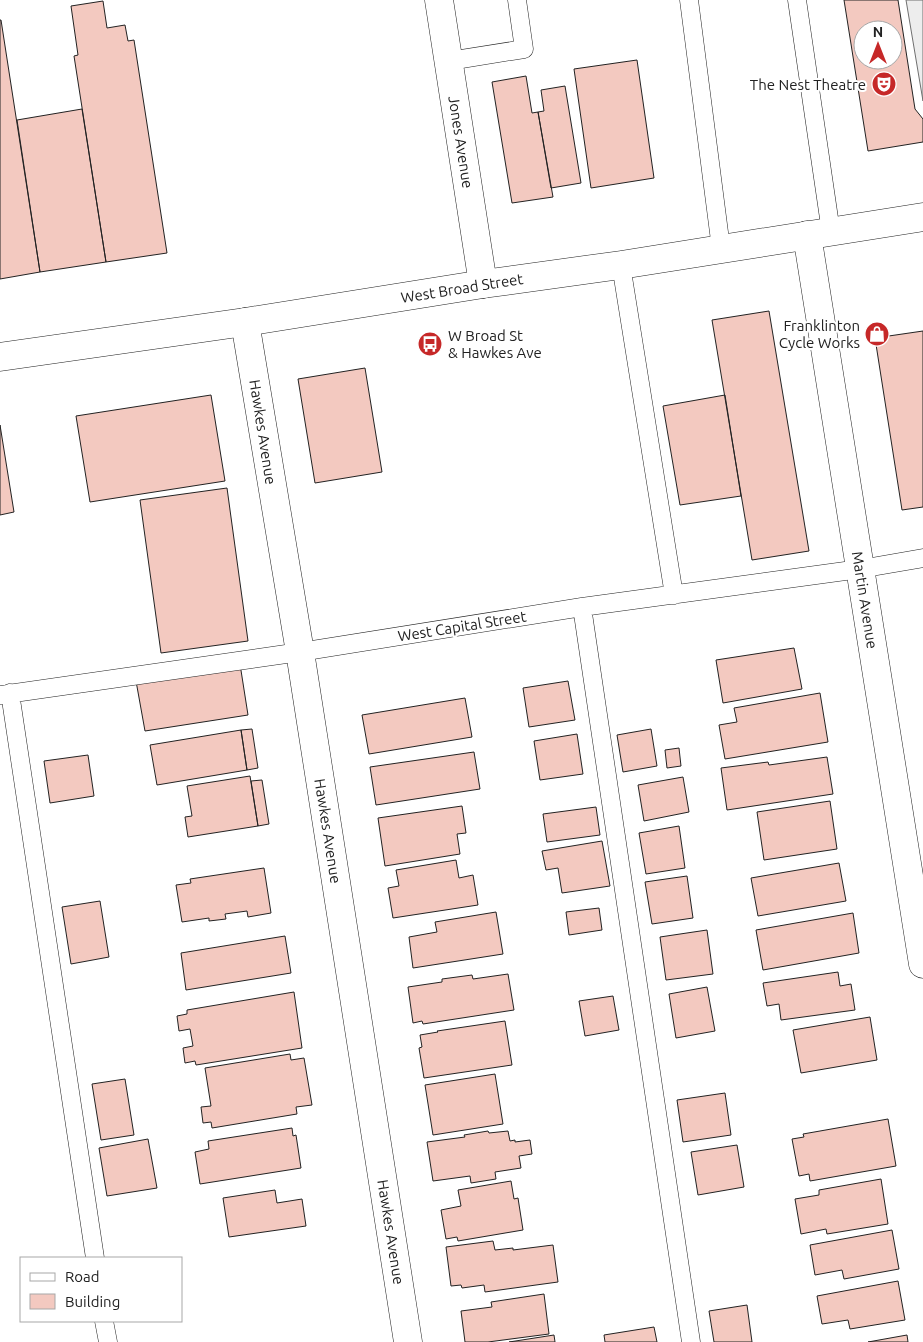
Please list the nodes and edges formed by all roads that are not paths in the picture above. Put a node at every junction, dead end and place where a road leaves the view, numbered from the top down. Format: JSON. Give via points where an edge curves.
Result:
{"nodes":[{"id":1,"x":439,"y":0,"type":"edge"},
{"id":2,"x":517,"y":0,"type":"edge"},
{"id":3,"x":689,"y":0,"type":"edge"},
{"id":4,"x":797,"y":0,"type":"edge"},
{"id":5,"x":449,"y":61,"type":"junction"},
{"id":6,"x":923,"y":217,"type":"edge"},
{"id":7,"x":819,"y":234,"type":"junction"},
{"id":8,"x":721,"y":248,"type":"junction"},
{"id":9,"x":621,"y":265,"type":"junction"},
{"id":10,"x":483,"y":284,"type":"junction"},
{"id":11,"x":245,"y":322,"type":"junction"},
{"id":12,"x":0,"y":358,"type":"edge"},
{"id":13,"x":923,"y":558,"type":"edge"},
{"id":14,"x":860,"y":569,"type":"junction"},
{"id":15,"x":674,"y":595,"type":"junction"},
{"id":16,"x":582,"y":607,"type":"junction"},
{"id":17,"x":300,"y":652,"type":"junction"},
{"id":18,"x":5,"y":694,"type":"edge"},
{"id":19,"x":923,"y":964,"type":"edge"},
{"id":20,"x":95,"y":1257,"type":"edge"},
{"id":21,"x":104,"y":1322,"type":"edge"},
{"id":22,"x":108,"y":1342,"type":"edge"},
{"id":23,"x":408,"y":1342,"type":"edge"},
{"id":24,"x":691,"y":1342,"type":"edge"}],
"edges":[{"from":1,"to":5,"type":"street","name":"Jones Avenue"},
{"from":2,"to":5,"type":"lane","via":[[524,49]]},
{"from":3,"to":8,"type":"lane"},
{"from":4,"to":7,"type":"lane"},
{"from":5,"to":10,"type":"street","name":"Jones Avenue"},
{"from":6,"to":7,"type":"street","name":"West Broad Street"},
{"from":7,"to":8,"type":"street","name":"West Broad Street"},
{"from":7,"to":14,"type":"street","name":"Martin Avenue"},
{"from":8,"to":9,"type":"street","name":"West Broad Street"},
{"from":9,"to":10,"type":"street","name":"West Broad Street"},
{"from":9,"to":15,"type":"lane"},
{"from":10,"to":11,"type":"street","name":"West Broad Street"},
{"from":11,"to":12,"type":"street","name":"West Broad Street"},
{"from":11,"to":17,"type":"street","name":"Hawkes Avenue"},
{"from":13,"to":14,"type":"lane","name":"West Capital Street"},
{"from":14,"to":15,"type":"lane","name":"West Capital Street"},
{"from":14,"to":19,"type":"street","name":"Martin Avenue"},
{"from":15,"to":16,"type":"lane","name":"West Capital Street"},
{"from":16,"to":17,"type":"lane","name":"West Capital Street"},
{"from":16,"to":24,"type":"lane"},
{"from":17,"to":18,"type":"lane","name":"West Capital Street"},
{"from":17,"to":23,"type":"street","name":"Hawkes Avenue"},
{"from":18,"to":20,"type":"lane"},
{"from":21,"to":22,"type":"lane"}]}
